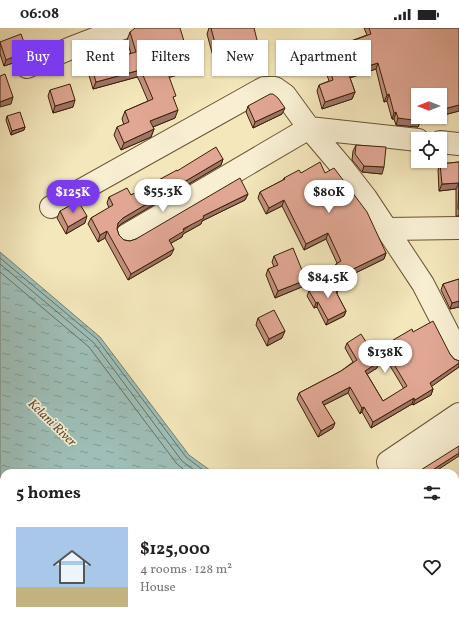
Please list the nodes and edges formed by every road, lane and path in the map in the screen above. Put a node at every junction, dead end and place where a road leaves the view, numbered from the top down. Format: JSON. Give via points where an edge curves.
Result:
{"nodes":[{"id":1,"x":123,"y":28,"type":"edge"},
{"id":2,"x":64,"y":51,"type":"edge"},
{"id":3,"x":309,"y":128,"type":"junction"},
{"id":4,"x":411,"y":139,"type":"edge"},
{"id":5,"x":447,"y":143,"type":"edge"},
{"id":6,"x":459,"y":144,"type":"edge"},
{"id":7,"x":51,"y":207,"type":"dead end"},
{"id":8,"x":459,"y":228,"type":"edge"},
{"id":9,"x":387,"y":229,"type":"junction"},
{"id":10,"x":127,"y":235,"type":"dead end"},
{"id":11,"x":459,"y":354,"type":"edge"},
{"id":12,"x":459,"y":414,"type":"edge"},
{"id":13,"x":459,"y":435,"type":"edge"},
{"id":14,"x":393,"y":467,"type":"edge"}],
"edges":[{"from":1,"to":2,"type":"street"},
{"from":3,"to":4,"type":"street"},
{"from":3,"to":7,"type":"street","via":[[285,95],[276,88],[264,88]]},
{"from":3,"to":9,"type":"street","via":[[366,198]]},
{"from":3,"to":10,"type":"street"},
{"from":5,"to":6,"type":"street"},
{"from":8,"to":9,"type":"street"},
{"from":9,"to":11,"type":"street","via":[[423,284]]},
{"from":12,"to":14,"type":"street"},
{"from":13,"to":14,"type":"street"}]}
